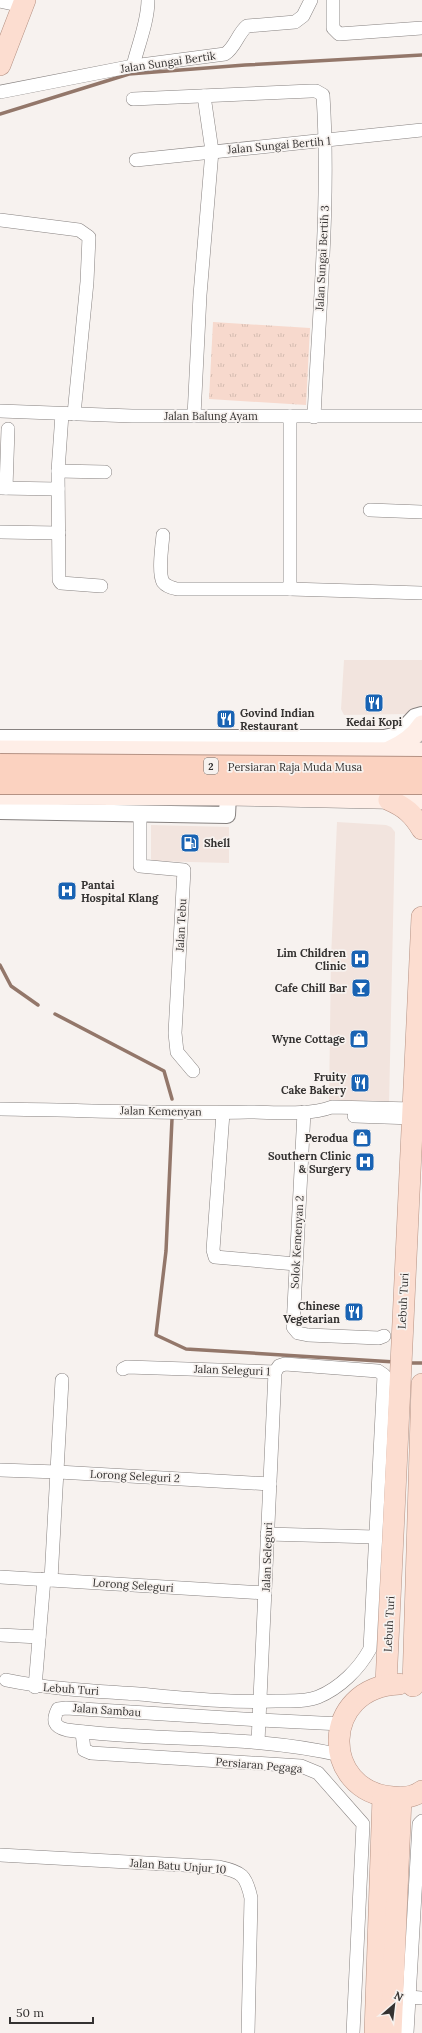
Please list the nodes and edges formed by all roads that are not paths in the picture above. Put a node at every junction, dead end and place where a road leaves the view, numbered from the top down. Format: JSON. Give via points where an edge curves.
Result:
{"nodes":[{"id":1,"x":148,"y":0,"type":"edge"},
{"id":2,"x":311,"y":0,"type":"edge"},
{"id":3,"x":333,"y":0,"type":"edge"},
{"id":4,"x":0,"y":1,"type":"edge"},
{"id":5,"x":24,"y":3,"type":"edge"},
{"id":6,"x":422,"y":28,"type":"edge"},
{"id":7,"x":1,"y":61,"type":"edge"},
{"id":8,"x":133,"y":66,"type":"junction"},
{"id":9,"x":0,"y":92,"type":"edge"},
{"id":10,"x":204,"y":96,"type":"junction"},
{"id":11,"x":133,"y":100,"type":"dead end"},
{"id":12,"x":422,"y":130,"type":"edge"},
{"id":13,"x":326,"y":141,"type":"junction"},
{"id":14,"x":212,"y":151,"type":"junction"},
{"id":15,"x":136,"y":160,"type":"dead end"},
{"id":16,"x":0,"y":220,"type":"edge"},
{"id":17,"x":0,"y":411,"type":"edge"},
{"id":18,"x":68,"y":414,"type":"junction"},
{"id":19,"x":194,"y":416,"type":"junction"},
{"id":20,"x":290,"y":416,"type":"junction"},
{"id":21,"x":314,"y":416,"type":"junction"},
{"id":22,"x":422,"y":416,"type":"edge"},
{"id":23,"x":8,"y":429,"type":"dead end"},
{"id":24,"x":58,"y":471,"type":"junction"},
{"id":25,"x":105,"y":472,"type":"dead end"},
{"id":26,"x":3,"y":488,"type":"edge"},
{"id":27,"x":58,"y":489,"type":"junction"},
{"id":28,"x":370,"y":510,"type":"dead end"},
{"id":29,"x":422,"y":512,"type":"edge"},
{"id":30,"x":0,"y":532,"type":"edge"},
{"id":31,"x":59,"y":533,"type":"junction"},
{"id":32,"x":163,"y":535,"type":"dead end"},
{"id":33,"x":101,"y":586,"type":"dead end"},
{"id":34,"x":290,"y":589,"type":"junction"},
{"id":35,"x":422,"y":593,"type":"edge"},
{"id":36,"x":422,"y":715,"type":"edge"},
{"id":37,"x":422,"y":725,"type":"edge"},
{"id":38,"x":0,"y":738,"type":"edge"},
{"id":39,"x":129,"y":738,"type":"junction"},
{"id":40,"x":0,"y":750,"type":"edge"},
{"id":41,"x":198,"y":751,"type":"junction"},
{"id":42,"x":422,"y":752,"type":"edge"},
{"id":43,"x":359,"y":753,"type":"junction"},
{"id":44,"x":386,"y":753,"type":"junction"},
{"id":45,"x":0,"y":765,"type":"edge"},
{"id":46,"x":422,"y":768,"type":"edge"},
{"id":47,"x":0,"y":783,"type":"edge"},
{"id":48,"x":422,"y":783,"type":"edge"},
{"id":49,"x":0,"y":795,"type":"edge"},
{"id":50,"x":228,"y":796,"type":"junction"},
{"id":51,"x":360,"y":798,"type":"junction"},
{"id":52,"x":389,"y":800,"type":"junction"},
{"id":53,"x":422,"y":800,"type":"edge"},
{"id":54,"x":50,"y":804,"type":"junction"},
{"id":55,"x":0,"y":811,"type":"edge"},
{"id":56,"x":140,"y":814,"type":"junction"},
{"id":57,"x":422,"y":829,"type":"edge"},
{"id":58,"x":422,"y":918,"type":"edge"},
{"id":59,"x":193,"y":1071,"type":"dead end"},
{"id":60,"x":0,"y":1109,"type":"edge"},
{"id":61,"x":304,"y":1112,"type":"junction"},
{"id":62,"x":223,"y":1113,"type":"junction"},
{"id":63,"x":416,"y":1115,"type":"edge"},
{"id":64,"x":296,"y":1264,"type":"junction"},
{"id":65,"x":384,"y":1336,"type":"dead end"},
{"id":66,"x":395,"y":1365,"type":"junction"},
{"id":67,"x":123,"y":1369,"type":"dead end"},
{"id":68,"x":275,"y":1372,"type":"junction"},
{"id":69,"x":62,"y":1380,"type":"dead end"},
{"id":70,"x":422,"y":1384,"type":"edge"},
{"id":71,"x":397,"y":1446,"type":"junction"},
{"id":72,"x":420,"y":1447,"type":"edge"},
{"id":73,"x":0,"y":1470,"type":"edge"},
{"id":74,"x":58,"y":1472,"type":"junction"},
{"id":75,"x":270,"y":1484,"type":"junction"},
{"id":76,"x":267,"y":1534,"type":"junction"},
{"id":77,"x":375,"y":1537,"type":"junction"},
{"id":78,"x":0,"y":1577,"type":"edge"},
{"id":79,"x":48,"y":1580,"type":"junction"},
{"id":80,"x":265,"y":1593,"type":"junction"},
{"id":81,"x":0,"y":1635,"type":"edge"},
{"id":82,"x":39,"y":1637,"type":"junction"},
{"id":83,"x":6,"y":1680,"type":"dead end"},
{"id":84,"x":386,"y":1684,"type":"junction"},
{"id":85,"x":35,"y":1686,"type":"junction"},
{"id":86,"x":418,"y":1689,"type":"edge"},
{"id":87,"x":260,"y":1702,"type":"junction"},
{"id":88,"x":260,"y":1720,"type":"junction"},
{"id":89,"x":341,"y":1724,"type":"junction"},
{"id":90,"x":82,"y":1732,"type":"junction"},
{"id":91,"x":258,"y":1742,"type":"junction"},
{"id":92,"x":340,"y":1755,"type":"junction"},
{"id":93,"x":422,"y":1791,"type":"edge"},
{"id":94,"x":392,"y":1797,"type":"junction"},
{"id":95,"x":422,"y":1821,"type":"edge"},
{"id":96,"x":0,"y":1855,"type":"edge"},
{"id":97,"x":412,"y":1878,"type":"edge"},
{"id":98,"x":408,"y":1997,"type":"junction"},
{"id":99,"x":422,"y":1998,"type":"edge"},
{"id":100,"x":248,"y":2033,"type":"edge"},
{"id":101,"x":353,"y":2033,"type":"edge"},
{"id":102,"x":375,"y":2033,"type":"edge"},
{"id":103,"x":391,"y":2033,"type":"edge"},
{"id":104,"x":407,"y":2033,"type":"edge"}],
"edges":[{"from":1,"to":8,"type":"street"},
{"from":2,"to":8,"type":"street","name":"Jalan Sungai Bertik","via":[[303,16],[295,22],[247,26],[230,52],[225,54]]},
{"from":3,"to":6,"type":"street","via":[[333,28],[339,34]]},
{"from":4,"to":5,"type":"street"},
{"from":5,"to":7,"type":"main road"},
{"from":8,"to":9,"type":"street","name":"Jalan Sungai Bertik"},
{"from":10,"to":11,"type":"street"},
{"from":10,"to":13,"type":"street","name":"Jalan Sungai Bertih 3","via":[[316,90],[323,95]]},
{"from":10,"to":14,"type":"street"},
{"from":12,"to":13,"type":"street","name":"Jalan Sungai Bertih 1"},
{"from":13,"to":14,"type":"street","name":"Jalan Sungai Bertih 1"},
{"from":13,"to":21,"type":"street","name":"Jalan Sungai Bertih 3"},
{"from":14,"to":15,"type":"street","name":"Jalan Sungai Bertih 1"},
{"from":14,"to":19,"type":"street","via":[[200,295]]},
{"from":16,"to":18,"type":"street","via":[[79,230],[89,237],[87,282]]},
{"from":17,"to":18,"type":"street","name":"Jalan Balung Ayam"},
{"from":18,"to":19,"type":"street","name":"Jalan Balung Ayam"},
{"from":18,"to":24,"type":"street"},
{"from":19,"to":20,"type":"street","name":"Jalan Balung Ayam"},
{"from":20,"to":21,"type":"street","name":"Jalan Balung Ayam"},
{"from":20,"to":34,"type":"street"},
{"from":21,"to":22,"type":"street","name":"Jalan Balung Ayam"},
{"from":23,"to":26,"type":"street"},
{"from":24,"to":25,"type":"street"},
{"from":24,"to":27,"type":"street"},
{"from":26,"to":27,"type":"street"},
{"from":27,"to":31,"type":"street"},
{"from":28,"to":29,"type":"street"},
{"from":30,"to":31,"type":"street"},
{"from":31,"to":33,"type":"street","via":[[61,583]]},
{"from":32,"to":34,"type":"street","via":[[161,573],[163,582],[169,587]]},
{"from":34,"to":35,"type":"street"},
{"from":36,"to":39,"type":"street","via":[[414,716],[398,735],[384,738]]},
{"from":37,"to":44,"type":"main road","via":[[405,743]]},
{"from":38,"to":39,"type":"street"},
{"from":39,"to":41,"type":"main road"},
{"from":40,"to":41,"type":"main road"},
{"from":41,"to":43,"type":"main road"},
{"from":42,"to":44,"type":"main road"},
{"from":43,"to":44,"type":"main road"},
{"from":43,"to":51,"type":"main road","via":[[388,763],[393,771],[388,785]]},
{"from":45,"to":46,"type":"highway","name":"Persiaran Raja Muda Musa","number":"2","bridge":true},
{"from":47,"to":48,"type":"highway","name":"Persiaran Raja Muda Musa","number":"2","bridge":true},
{"from":49,"to":54,"type":"main road"},
{"from":50,"to":51,"type":"main road"},
{"from":50,"to":54,"type":"main road"},
{"from":50,"to":56,"type":"street","via":[[227,815]]},
{"from":51,"to":52,"type":"main road"},
{"from":52,"to":53,"type":"main road"},
{"from":52,"to":57,"type":"main road","via":[[415,816]]},
{"from":54,"to":55,"type":"street"},
{"from":54,"to":56,"type":"street"},
{"from":56,"to":59,"type":"street","name":"Jalan Tebu","via":[[140,866],[184,870],[175,1032],[177,1052]]},
{"from":58,"to":63,"type":"main road","name":"Lebuh Turi"},
{"from":60,"to":62,"type":"street","name":"Jalan Kemenyan"},
{"from":61,"to":62,"type":"street","name":"Jalan Kemenyan"},
{"from":61,"to":63,"type":"street","name":"Jalan Kemenyan","via":[[321,1111],[332,1107]]},
{"from":61,"to":64,"type":"street","name":"Solok Kemenyan 2"},
{"from":62,"to":64,"type":"street","via":[[213,1250],[215,1257]]},
{"from":63,"to":66,"type":"main road","name":"Lebuh Turi"},
{"from":64,"to":65,"type":"street","name":"Solok Kemenyan 2","via":[[293,1327],[298,1332],[308,1335],[379,1338]]},
{"from":66,"to":68,"type":"street","name":"Jalan Seleguri 1","via":[[378,1371],[285,1364]]},
{"from":66,"to":71,"type":"main road","name":"Lebuh Turi"},
{"from":66,"to":77,"type":"street","name":"Lebuh Turi"},
{"from":67,"to":68,"type":"street","name":"Jalan Seleguri 1","via":[[127,1367]]},
{"from":68,"to":75,"type":"street","name":"Jalan Seleguri"},
{"from":69,"to":74,"type":"street"},
{"from":70,"to":72,"type":"main road"},
{"from":71,"to":72,"type":"street"},
{"from":71,"to":84,"type":"main road","name":"Lebuh Turi"},
{"from":72,"to":86,"type":"main road"},
{"from":73,"to":74,"type":"street","name":"Lorong Seleguri 2"},
{"from":74,"to":75,"type":"street","name":"Lorong Seleguri 2"},
{"from":74,"to":79,"type":"street"},
{"from":75,"to":76,"type":"street","name":"Jalan Seleguri"},
{"from":76,"to":77,"type":"street"},
{"from":76,"to":80,"type":"street","name":"Jalan Seleguri"},
{"from":77,"to":87,"type":"street","name":"Lebuh Turi","via":[[370,1648],[362,1664],[332,1690],[316,1698]]},
{"from":78,"to":79,"type":"street","name":"Lorong Seleguri"},
{"from":79,"to":80,"type":"street","name":"Lorong Seleguri"},
{"from":79,"to":82,"type":"street"},
{"from":80,"to":87,"type":"street","name":"Jalan Seleguri"},
{"from":81,"to":82,"type":"street"},
{"from":82,"to":85,"type":"street"},
{"from":83,"to":85,"type":"street","name":"Lebuh Turi"},
{"from":84,"to":86,"type":"main road","via":[[400,1684]]},
{"from":84,"to":89,"type":"main road","via":[[371,1689],[358,1698],[347,1709]]},
{"from":85,"to":87,"type":"street","name":"Lebuh Turi"},
{"from":87,"to":88,"type":"street","name":"Jalan Seleguri"},
{"from":88,"to":89,"type":"street","name":"Jalan Sambau"},
{"from":88,"to":90,"type":"street","name":"Jalan Sambau","via":[[58,1709],[54,1722],[58,1728]]},
{"from":88,"to":91,"type":"street","name":"Jalan Seleguri"},
{"from":89,"to":92,"type":"main road","via":[[338,1739]]},
{"from":90,"to":91,"type":"street","name":"Jalan Sambau"},
{"from":90,"to":101,"type":"street","name":"Persiaran Pegaga","via":[[84,1750],[91,1753],[301,1766],[318,1773],[329,1783],[363,1824]]},
{"from":91,"to":92,"type":"street","name":"Jalan Sambau","via":[[308,1747]]},
{"from":92,"to":94,"type":"main road","via":[[355,1782],[368,1791]]},
{"from":93,"to":94,"type":"main road"},
{"from":94,"to":97,"type":"main road"},
{"from":94,"to":102,"type":"main road"},
{"from":95,"to":97,"type":"street","via":[[419,1824]]},
{"from":96,"to":100,"type":"street","name":"Jalan Batu Unjur 10","via":[[219,1867],[235,1871],[247,1880],[250,1898]]},
{"from":97,"to":98,"type":"street"},
{"from":97,"to":103,"type":"main road"},
{"from":98,"to":99,"type":"street"},
{"from":98,"to":104,"type":"street"}]}
